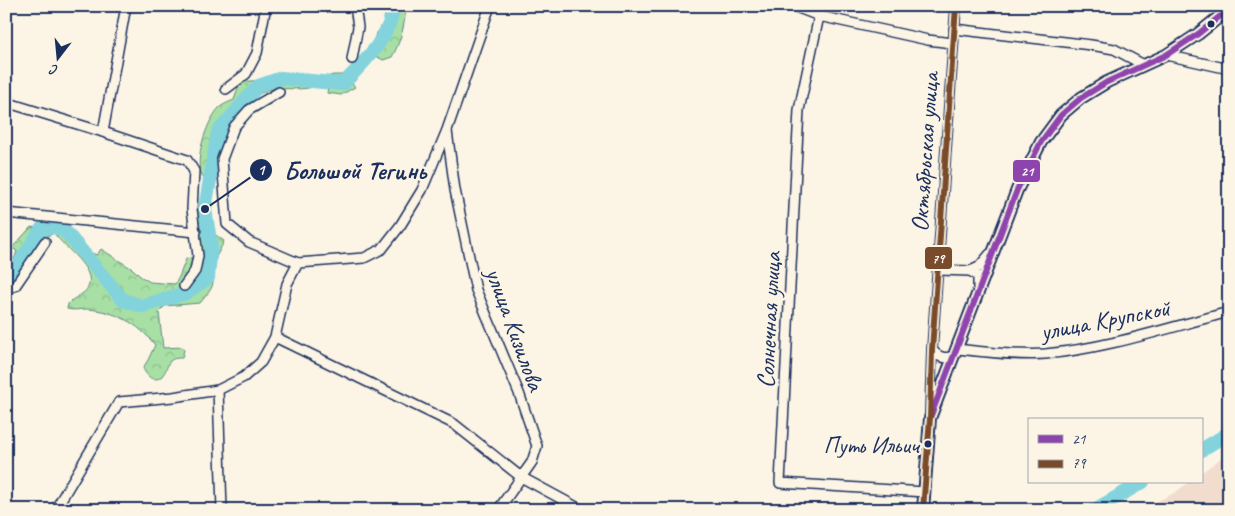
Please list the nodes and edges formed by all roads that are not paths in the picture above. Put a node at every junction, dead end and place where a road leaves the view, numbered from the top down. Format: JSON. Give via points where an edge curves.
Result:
{"nodes":[{"id":1,"x":126,"y":6,"type":"edge"},
{"id":2,"x":266,"y":6,"type":"edge"},
{"id":3,"x":355,"y":6,"type":"edge"},
{"id":4,"x":490,"y":6,"type":"edge"},
{"id":5,"x":793,"y":6,"type":"edge"},
{"id":6,"x":956,"y":6,"type":"edge"},
{"id":7,"x":1229,"y":9,"type":"edge"},
{"id":8,"x":818,"y":16,"type":"junction"},
{"id":9,"x":954,"y":30,"type":"junction"},
{"id":10,"x":952,"y":43,"type":"junction"},
{"id":11,"x":1166,"y":55,"type":"junction"},
{"id":12,"x":352,"y":59,"type":"dead end"},
{"id":13,"x":1144,"y":65,"type":"junction"},
{"id":14,"x":1229,"y":69,"type":"edge"},
{"id":15,"x":226,"y":89,"type":"dead end"},
{"id":16,"x":279,"y":92,"type":"dead end"},
{"id":17,"x":6,"y":100,"type":"edge"},
{"id":18,"x":447,"y":130,"type":"junction"},
{"id":19,"x":103,"y":132,"type":"junction"},
{"id":20,"x":6,"y":213,"type":"edge"},
{"id":21,"x":196,"y":232,"type":"junction"},
{"id":22,"x":45,"y":242,"type":"dead end"},
{"id":23,"x":994,"y":248,"type":"junction"},
{"id":24,"x":298,"y":262,"type":"junction"},
{"id":25,"x":938,"y":270,"type":"junction"},
{"id":26,"x":970,"y":271,"type":"junction"},
{"id":27,"x":184,"y":286,"type":"dead end"},
{"id":28,"x":6,"y":288,"type":"edge"},
{"id":29,"x":977,"y":296,"type":"junction"},
{"id":30,"x":1229,"y":312,"type":"edge"},
{"id":31,"x":275,"y":337,"type":"junction"},
{"id":32,"x":932,"y":350,"type":"junction"},
{"id":33,"x":956,"y":352,"type":"junction"},
{"id":34,"x":218,"y":390,"type":"junction"},
{"id":35,"x":930,"y":418,"type":"junction"},
{"id":36,"x":521,"y":477,"type":"junction"},
{"id":37,"x":925,"y":492,"type":"junction"},
{"id":38,"x":55,"y":510,"type":"edge"},
{"id":39,"x":222,"y":510,"type":"edge"},
{"id":40,"x":498,"y":510,"type":"edge"},
{"id":41,"x":582,"y":510,"type":"edge"},
{"id":42,"x":923,"y":510,"type":"edge"}],
"edges":[{"from":1,"to":19,"type":"street"},
{"from":2,"to":15,"type":"street","via":[[257,53],[246,74]]},
{"from":3,"to":12,"type":"street","via":[[358,28]]},
{"from":4,"to":18,"type":"street"},
{"from":5,"to":8,"type":"street"},
{"from":6,"to":9,"type":"street","name":"Октябрьская улица"},
{"from":7,"to":11,"type":"main road"},
{"from":8,"to":10,"type":"street"},
{"from":8,"to":37,"type":"street","name":"Солнечная улица","via":[[799,110],[780,482]]},
{"from":9,"to":10,"type":"street","name":"Октябрьская улица"},
{"from":9,"to":13,"type":"street","via":[[1091,45],[1114,50]]},
{"from":10,"to":25,"type":"street","name":"Октябрьская улица"},
{"from":11,"to":13,"type":"main road"},
{"from":11,"to":14,"type":"street"},
{"from":13,"to":23,"type":"main road","via":[[1081,98],[1061,115],[1028,167]]},
{"from":16,"to":24,"type":"street","via":[[249,110],[234,127],[222,158],[227,224],[249,242]]},
{"from":17,"to":19,"type":"street"},
{"from":18,"to":24,"type":"street","via":[[422,190],[382,249],[364,258]]},
{"from":18,"to":36,"type":"street","name":"улица Кизилова","via":[[455,190],[476,290],[519,393],[537,446],[532,462]]},
{"from":19,"to":21,"type":"street","via":[[186,160],[194,172],[192,210]]},
{"from":20,"to":21,"type":"street"},
{"from":21,"to":27,"type":"street","via":[[198,256],[195,271]]},
{"from":22,"to":28,"type":"street","via":[[15,286]]},
{"from":23,"to":26,"type":"street","via":[[986,261]]},
{"from":23,"to":29,"type":"main road"},
{"from":24,"to":31,"type":"street","via":[[287,284]]},
{"from":25,"to":26,"type":"street"},
{"from":25,"to":32,"type":"street","name":"Октябрьская улица"},
{"from":26,"to":29,"type":"street","via":[[978,276]]},
{"from":29,"to":33,"type":"main road"},
{"from":30,"to":33,"type":"street","name":"улица Крупской","via":[[1094,347],[1053,353]]},
{"from":31,"to":34,"type":"street","via":[[261,362],[244,377]]},
{"from":31,"to":36,"type":"street","via":[[454,424]]},
{"from":32,"to":33,"type":"street","name":"улица Крупской","via":[[942,358]]},
{"from":32,"to":35,"type":"street","name":"Октябрьская улица"},
{"from":33,"to":35,"type":"main road"},
{"from":34,"to":38,"type":"street","via":[[119,402]]},
{"from":34,"to":39,"type":"street"},
{"from":35,"to":37,"type":"main road","name":"Октябрьская улица"},
{"from":36,"to":40,"type":"street","name":"улица Кизилова"},
{"from":36,"to":41,"type":"street"},
{"from":37,"to":42,"type":"main road","name":"Октябрьская улица"}]}
